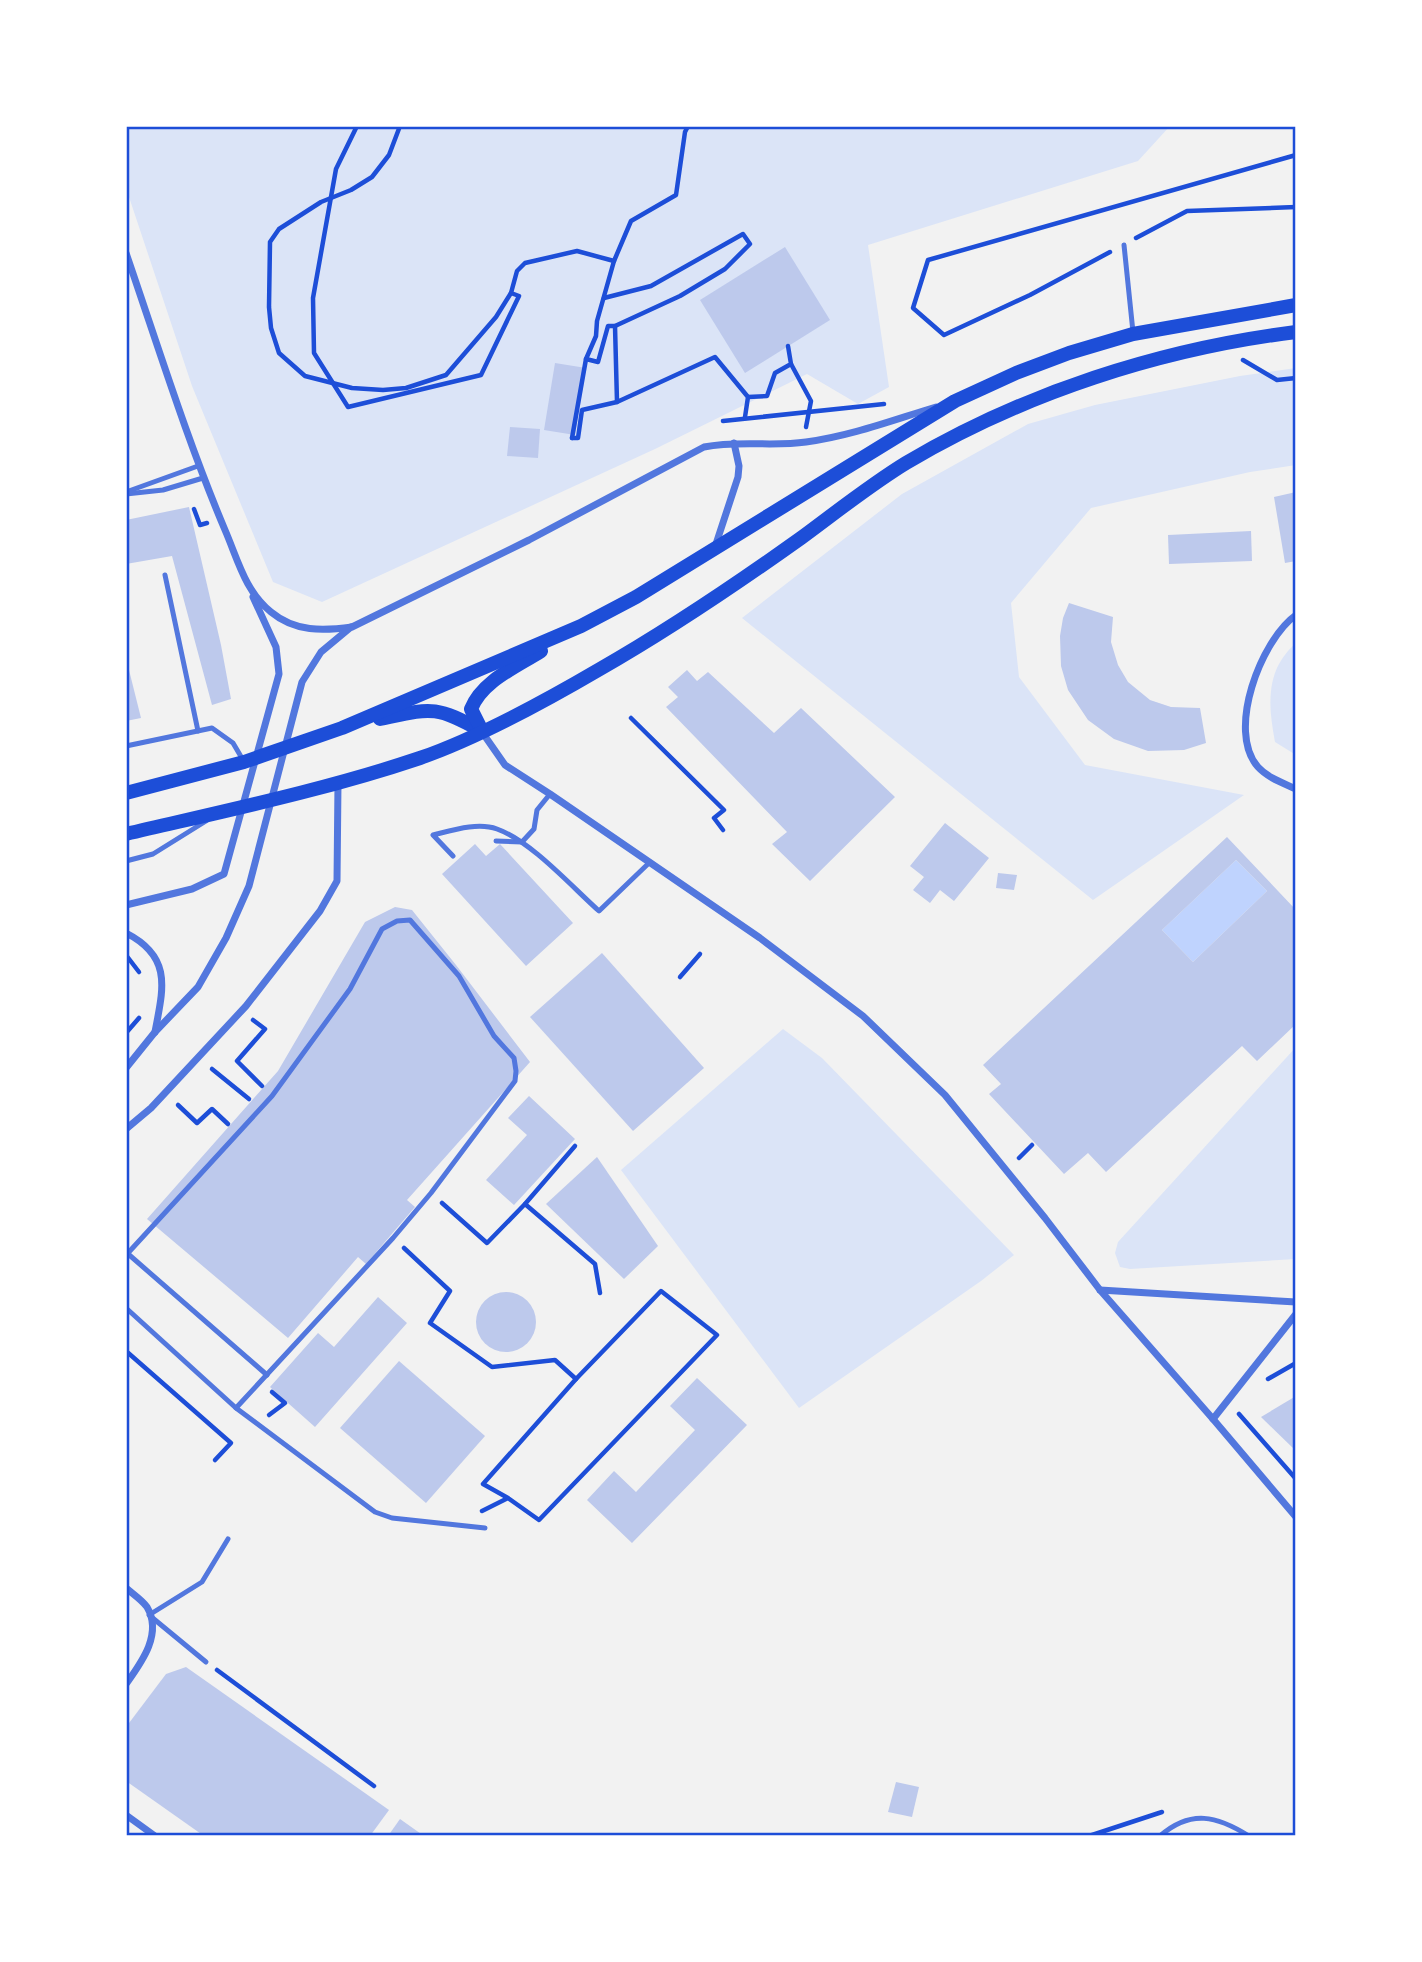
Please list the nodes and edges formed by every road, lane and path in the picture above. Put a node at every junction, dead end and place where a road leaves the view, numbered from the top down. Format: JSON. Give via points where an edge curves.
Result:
{"nodes":[{"id":1,"x":357,"y":126,"type":"edge"},
{"id":2,"x":400,"y":126,"type":"edge"},
{"id":3,"x":688,"y":126,"type":"edge"},
{"id":4,"x":1296,"y":155,"type":"edge"},
{"id":5,"x":1296,"y":206,"type":"edge"},
{"id":6,"x":1124,"y":245,"type":"junction"},
{"id":7,"x":126,"y":253,"type":"edge"},
{"id":8,"x":614,"y":261,"type":"junction"},
{"id":9,"x":512,"y":293,"type":"junction"},
{"id":10,"x":604,"y":298,"type":"junction"},
{"id":11,"x":1296,"y":305,"type":"edge"},
{"id":12,"x":615,"y":326,"type":"junction"},
{"id":13,"x":1296,"y":332,"type":"edge"},
{"id":14,"x":1133,"y":334,"type":"junction"},
{"id":15,"x":1222,"y":345,"type":"junction"},
{"id":16,"x":788,"y":346,"type":"dead end"},
{"id":17,"x":586,"y":359,"type":"junction"},
{"id":18,"x":791,"y":364,"type":"junction"},
{"id":19,"x":1296,"y":378,"type":"edge"},
{"id":20,"x":748,"y":397,"type":"junction"},
{"id":21,"x":955,"y":401,"type":"junction"},
{"id":22,"x":617,"y":402,"type":"junction"},
{"id":23,"x":885,"y":404,"type":"dead end"},
{"id":24,"x":808,"y":411,"type":"junction"},
{"id":25,"x":745,"y":417,"type":"junction"},
{"id":26,"x":723,"y":421,"type":"dead end"},
{"id":27,"x":804,"y":442,"type":"junction"},
{"id":28,"x":734,"y":443,"type":"junction"},
{"id":29,"x":198,"y":466,"type":"junction"},
{"id":30,"x":203,"y":478,"type":"junction"},
{"id":31,"x":126,"y":493,"type":"edge"},
{"id":32,"x":194,"y":509,"type":"dead end"},
{"id":33,"x":207,"y":522,"type":"dead end"},
{"id":34,"x":715,"y":547,"type":"junction"},
{"id":35,"x":165,"y":575,"type":"dead end"},
{"id":36,"x":249,"y":590,"type":"junction"},
{"id":37,"x":1296,"y":615,"type":"edge"},
{"id":38,"x":581,"y":626,"type":"junction"},
{"id":39,"x":352,"y":627,"type":"junction"},
{"id":40,"x":631,"y":718,"type":"dead end"},
{"id":41,"x":342,"y":729,"type":"junction"},
{"id":42,"x":198,"y":731,"type":"junction"},
{"id":43,"x":482,"y":731,"type":"junction"},
{"id":44,"x":126,"y":746,"type":"edge"},
{"id":45,"x":244,"y":762,"type":"junction"},
{"id":46,"x":338,"y":783,"type":"junction"},
{"id":47,"x":1296,"y":789,"type":"edge"},
{"id":48,"x":126,"y":793,"type":"edge"},
{"id":49,"x":550,"y":794,"type":"junction"},
{"id":50,"x":220,"y":812,"type":"junction"},
{"id":51,"x":723,"y":830,"type":"dead end"},
{"id":52,"x":126,"y":834,"type":"edge"},
{"id":53,"x":496,"y":841,"type":"dead end"},
{"id":54,"x":522,"y":842,"type":"junction"},
{"id":55,"x":453,"y":856,"type":"dead end"},
{"id":56,"x":126,"y":861,"type":"edge"},
{"id":57,"x":650,"y":862,"type":"junction"},
{"id":58,"x":126,"y":905,"type":"edge"},
{"id":59,"x":126,"y":933,"type":"edge"},
{"id":60,"x":700,"y":954,"type":"dead end"},
{"id":61,"x":680,"y":977,"type":"dead end"},
{"id":62,"x":126,"y":983,"type":"edge"},
{"id":63,"x":126,"y":1000,"type":"edge"},
{"id":64,"x":252,"y":1020,"type":"dead end"},
{"id":65,"x":155,"y":1032,"type":"junction"},
{"id":66,"x":126,"y":1068,"type":"edge"},
{"id":67,"x":212,"y":1069,"type":"dead end"},
{"id":68,"x":272,"y":1096,"type":"junction"},
{"id":69,"x":251,"y":1101,"type":"dead end"},
{"id":70,"x":178,"y":1105,"type":"dead end"},
{"id":71,"x":126,"y":1129,"type":"edge"},
{"id":72,"x":239,"y":1134,"type":"junction"},
{"id":73,"x":1032,"y":1145,"type":"dead end"},
{"id":74,"x":575,"y":1146,"type":"dead end"},
{"id":75,"x":1019,"y":1158,"type":"dead end"},
{"id":76,"x":431,"y":1193,"type":"junction"},
{"id":77,"x":525,"y":1205,"type":"junction"},
{"id":78,"x":393,"y":1238,"type":"junction"},
{"id":79,"x":127,"y":1253,"type":"edge"},
{"id":80,"x":1100,"y":1290,"type":"junction"},
{"id":81,"x":600,"y":1293,"type":"dead end"},
{"id":82,"x":1296,"y":1302,"type":"edge"},
{"id":83,"x":126,"y":1308,"type":"edge"},
{"id":84,"x":1296,"y":1314,"type":"edge"},
{"id":85,"x":126,"y":1351,"type":"edge"},
{"id":86,"x":275,"y":1365,"type":"junction"},
{"id":87,"x":267,"y":1375,"type":"junction"},
{"id":88,"x":576,"y":1379,"type":"junction"},
{"id":89,"x":1226,"y":1400,"type":"junction"},
{"id":90,"x":236,"y":1408,"type":"junction"},
{"id":91,"x":1213,"y":1419,"type":"junction"},
{"id":92,"x":258,"y":1424,"type":"junction"},
{"id":93,"x":215,"y":1461,"type":"dead end"},
{"id":94,"x":1296,"y":1479,"type":"edge"},
{"id":95,"x":508,"y":1498,"type":"junction"},
{"id":96,"x":1296,"y":1517,"type":"edge"},
{"id":97,"x":453,"y":1524,"type":"junction"},
{"id":98,"x":485,"y":1528,"type":"dead end"},
{"id":99,"x":228,"y":1539,"type":"dead end"},
{"id":100,"x":126,"y":1588,"type":"edge"},
{"id":101,"x":149,"y":1615,"type":"junction"},
{"id":102,"x":206,"y":1662,"type":"joint"},
{"id":103,"x":126,"y":1684,"type":"edge"},
{"id":104,"x":374,"y":1786,"type":"dead end"},
{"id":105,"x":1164,"y":1812,"type":"dead end"},
{"id":106,"x":126,"y":1815,"type":"edge"},
{"id":107,"x":155,"y":1836,"type":"edge"},
{"id":108,"x":1089,"y":1836,"type":"edge"},
{"id":109,"x":1160,"y":1836,"type":"edge"},
{"id":110,"x":1249,"y":1836,"type":"edge"}],
"edges":[{"from":1,"to":9,"type":"path","via":[[336,169],[313,298],[314,352],[348,407],[481,375],[519,296]]},
{"from":2,"to":9,"type":"path","via":[[389,155],[372,177],[321,202],[279,229],[270,242],[269,307],[279,354],[305,376],[352,388],[406,388],[446,375]]},
{"from":3,"to":8,"type":"path","via":[[676,195],[631,221]]},
{"from":4,"to":6,"type":"path","via":[[928,260],[913,308],[944,335]]},
{"from":5,"to":6,"type":"path","via":[[1187,211]]},
{"from":6,"to":14,"type":"lane"},
{"from":7,"to":29,"type":"street"},
{"from":8,"to":9,"type":"path","via":[[577,251],[525,263],[517,271]]},
{"from":8,"to":10,"type":"path"},
{"from":10,"to":12,"type":"path","via":[[651,286],[743,234],[750,244],[725,269]]},
{"from":10,"to":17,"type":"path"},
{"from":11,"to":14,"type":"main road"},
{"from":12,"to":17,"type":"path","via":[[608,326],[598,362]]},
{"from":12,"to":22,"type":"path"},
{"from":13,"to":15,"type":"main road"},
{"from":14,"to":21,"type":"main road","via":[[1058,357]]},
{"from":15,"to":19,"type":"path","via":[[1277,380]]},
{"from":15,"to":43,"type":"main road","via":[[1084,380],[972,427],[904,464],[703,608],[599,670]]},
{"from":16,"to":18,"type":"path"},
{"from":17,"to":22,"type":"path","via":[[572,438],[578,438],[582,410]]},
{"from":18,"to":20,"type":"path","via":[[775,373],[767,396]]},
{"from":18,"to":24,"type":"path","via":[[811,401]]},
{"from":20,"to":22,"type":"path","via":[[715,357]]},
{"from":20,"to":25,"type":"path"},
{"from":21,"to":27,"type":"street","via":[[841,436]]},
{"from":21,"to":34,"type":"main road"},
{"from":23,"to":24,"type":"path"},
{"from":24,"to":25,"type":"path"},
{"from":24,"to":27,"type":"path"},
{"from":25,"to":26,"type":"path"},
{"from":27,"to":28,"type":"street"},
{"from":28,"to":34,"type":"street","via":[[738,477]]},
{"from":28,"to":39,"type":"street","via":[[704,447]]},
{"from":29,"to":30,"type":"street"},
{"from":29,"to":31,"type":"lane"},
{"from":30,"to":31,"type":"lane"},
{"from":30,"to":36,"type":"street"},
{"from":32,"to":33,"type":"path","via":[[200,525]]},
{"from":34,"to":38,"type":"main road"},
{"from":35,"to":42,"type":"lane"},
{"from":36,"to":39,"type":"street","via":[[287,624],[330,630]]},
{"from":36,"to":58,"type":"street","via":[[276,647],[279,674],[224,874],[192,889]]},
{"from":37,"to":47,"type":"street","via":[[1259,665],[1246,726],[1257,767]]},
{"from":38,"to":41,"type":"main road"},
{"from":38,"to":43,"type":"main road","via":[[475,697],[471,709]]},
{"from":39,"to":65,"type":"street","via":[[321,652],[302,682],[249,886],[226,938],[198,987]]},
{"from":40,"to":51,"type":"path","via":[[724,810],[713,818]]},
{"from":41,"to":43,"type":"main road","via":[[425,709],[448,713]]},
{"from":41,"to":45,"type":"main road"},
{"from":42,"to":44,"type":"lane"},
{"from":42,"to":45,"type":"lane","via":[[212,728],[227,737]]},
{"from":43,"to":46,"type":"main road","via":[[423,757]]},
{"from":43,"to":49,"type":"street","via":[[505,765]]},
{"from":45,"to":48,"type":"main road"},
{"from":46,"to":50,"type":"main road"},
{"from":46,"to":71,"type":"street","via":[[337,881],[320,911],[246,1006]]},
{"from":49,"to":54,"type":"lane","via":[[537,810],[534,830]]},
{"from":49,"to":57,"type":"street"},
{"from":50,"to":52,"type":"main road"},
{"from":50,"to":56,"type":"lane","via":[[153,854]]},
{"from":53,"to":54,"type":"lane"},
{"from":54,"to":55,"type":"lane","via":[[496,828],[433,835]]},
{"from":54,"to":57,"type":"lane","via":[[599,911]]},
{"from":57,"to":80,"type":"street","via":[[863,1017],[945,1095]]},
{"from":59,"to":65,"type":"street","via":[[148,948],[159,966],[163,986]]},
{"from":60,"to":61,"type":"path"},
{"from":62,"to":63,"type":"lane"},
{"from":64,"to":68,"type":"path","via":[[265,1029],[237,1061]]},
{"from":65,"to":66,"type":"street"},
{"from":67,"to":69,"type":"path"},
{"from":68,"to":72,"type":"lane"},
{"from":68,"to":76,"type":"lane","via":[[350,989],[382,929],[410,920],[459,976],[494,1036],[514,1058],[516,1071],[515,1081]]},
{"from":70,"to":72,"type":"path","via":[[197,1123],[212,1109]]},
{"from":72,"to":79,"type":"lane"},
{"from":73,"to":75,"type":"path"},
{"from":74,"to":77,"type":"path"},
{"from":76,"to":77,"type":"path","via":[[487,1243]]},
{"from":76,"to":78,"type":"lane"},
{"from":77,"to":81,"type":"path","via":[[595,1264]]},
{"from":78,"to":86,"type":"lane"},
{"from":78,"to":88,"type":"path","via":[[450,1292],[430,1322],[492,1367],[555,1360]]},
{"from":79,"to":87,"type":"lane"},
{"from":80,"to":82,"type":"street"},
{"from":80,"to":91,"type":"street"},
{"from":83,"to":90,"type":"lane"},
{"from":84,"to":89,"type":"street"},
{"from":85,"to":93,"type":"path","via":[[232,1443]]},
{"from":86,"to":87,"type":"lane"},
{"from":86,"to":92,"type":"path","via":[[280,1373],[267,1388],[285,1403]]},
{"from":87,"to":90,"type":"lane"},
{"from":88,"to":95,"type":"path","via":[[483,1484]]},
{"from":88,"to":95,"type":"path","via":[[662,1291],[717,1335],[539,1520]]},
{"from":89,"to":91,"type":"street"},
{"from":89,"to":94,"type":"path"},
{"from":90,"to":92,"type":"lane"},
{"from":91,"to":96,"type":"street"},
{"from":92,"to":97,"type":"lane","via":[[375,1512]]},
{"from":95,"to":97,"type":"path"},
{"from":97,"to":98,"type":"lane"},
{"from":99,"to":101,"type":"lane","via":[[202,1582]]},
{"from":100,"to":101,"type":"street","via":[[147,1607]]},
{"from":101,"to":102,"type":"lane"},
{"from":101,"to":103,"type":"street","via":[[152,1632],[146,1656]]},
{"from":102,"to":104,"type":"path"},
{"from":105,"to":108,"type":"path"},
{"from":106,"to":107,"type":"street"},
{"from":109,"to":110,"type":"lane","via":[[1187,1819],[1209,1818]]}]}
